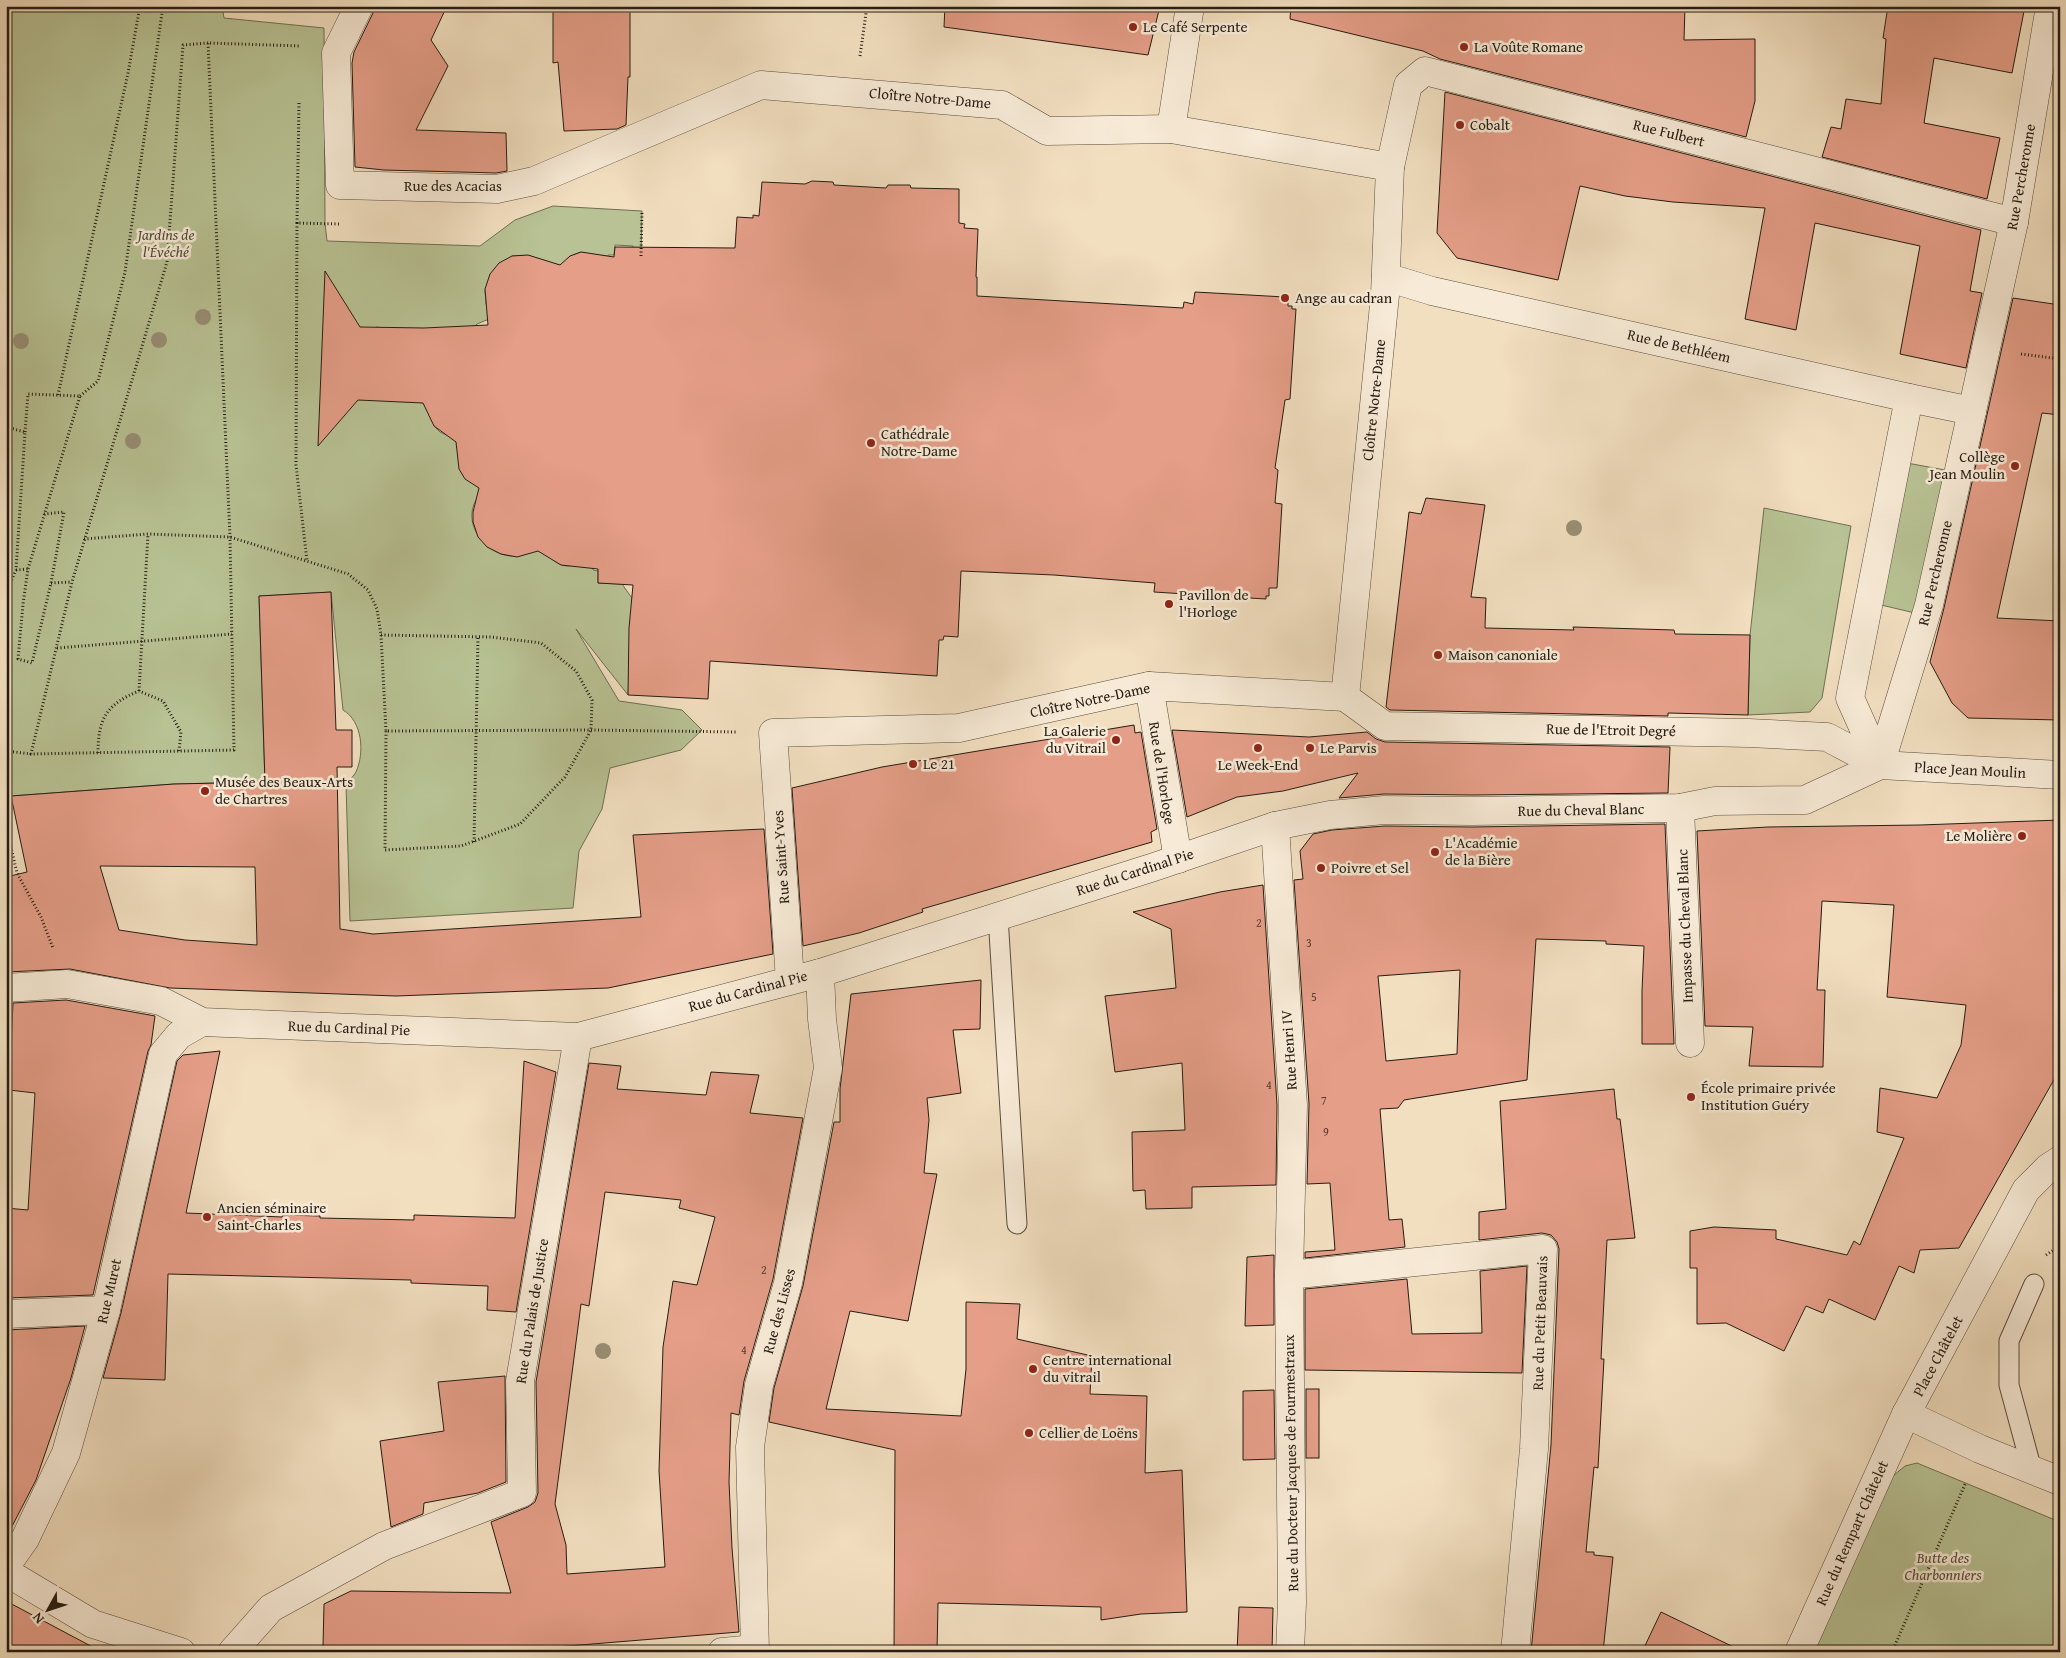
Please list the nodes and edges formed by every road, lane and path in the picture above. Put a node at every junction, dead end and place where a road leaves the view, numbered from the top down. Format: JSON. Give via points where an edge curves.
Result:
{"nodes":[{"id":1,"x":140,"y":6,"type":"edge"},
{"id":2,"x":163,"y":6,"type":"edge"},
{"id":3,"x":359,"y":6,"type":"edge"},
{"id":4,"x":867,"y":6,"type":"edge"},
{"id":5,"x":1190,"y":6,"type":"edge"},
{"id":6,"x":2050,"y":6,"type":"edge"},
{"id":7,"x":208,"y":43,"type":"junction"},
{"id":8,"x":336,"y":53,"type":"junction"},
{"id":9,"x":761,"y":85,"type":"joint"},
{"id":10,"x":854,"y":91,"type":"junction"},
{"id":11,"x":1171,"y":129,"type":"junction"},
{"id":12,"x":1390,"y":167,"type":"junction"},
{"id":13,"x":642,"y":211,"type":"dead end"},
{"id":14,"x":2014,"y":222,"type":"junction"},
{"id":15,"x":296,"y":223,"type":"dead end"},
{"id":16,"x":640,"y":256,"type":"dead end"},
{"id":17,"x":1386,"y":277,"type":"junction"},
{"id":18,"x":58,"y":395,"type":"junction"},
{"id":19,"x":80,"y":396,"type":"junction"},
{"id":20,"x":1909,"y":398,"type":"junction"},
{"id":21,"x":1972,"y":411,"type":"junction"},
{"id":22,"x":8,"y":428,"type":"edge"},
{"id":23,"x":25,"y":432,"type":"junction"},
{"id":24,"x":6,"y":439,"type":"edge"},
{"id":25,"x":44,"y":514,"type":"junction"},
{"id":26,"x":148,"y":534,"type":"junction"},
{"id":27,"x":230,"y":537,"type":"junction"},
{"id":28,"x":84,"y":539,"type":"junction"},
{"id":29,"x":307,"y":562,"type":"junction"},
{"id":30,"x":28,"y":569,"type":"junction"},
{"id":31,"x":16,"y":570,"type":"junction"},
{"id":32,"x":72,"y":582,"type":"junction"},
{"id":33,"x":51,"y":583,"type":"junction"},
{"id":34,"x":6,"y":593,"type":"edge"},
{"id":35,"x":232,"y":634,"type":"junction"},
{"id":36,"x":381,"y":635,"type":"junction"},
{"id":37,"x":478,"y":637,"type":"junction"},
{"id":38,"x":142,"y":641,"type":"junction"},
{"id":39,"x":57,"y":648,"type":"junction"},
{"id":40,"x":1149,"y":686,"type":"junction"},
{"id":41,"x":139,"y":691,"type":"junction"},
{"id":42,"x":1345,"y":697,"type":"junction"},
{"id":43,"x":476,"y":730,"type":"junction"},
{"id":44,"x":591,"y":730,"type":"junction"},
{"id":45,"x":386,"y":731,"type":"junction"},
{"id":46,"x":773,"y":734,"type":"junction"},
{"id":47,"x":6,"y":751,"type":"edge"},
{"id":48,"x":179,"y":751,"type":"junction"},
{"id":49,"x":98,"y":753,"type":"junction"},
{"id":50,"x":32,"y":754,"type":"junction"},
{"id":51,"x":1880,"y":765,"type":"junction"},
{"id":52,"x":2060,"y":776,"type":"edge"},
{"id":53,"x":1680,"y":808,"type":"junction"},
{"id":54,"x":6,"y":826,"type":"edge"},
{"id":55,"x":1275,"y":826,"type":"junction"},
{"id":56,"x":474,"y":842,"type":"junction"},
{"id":57,"x":1178,"y":859,"type":"junction"},
{"id":58,"x":998,"y":916,"type":"junction"},
{"id":59,"x":820,"y":973,"type":"junction"},
{"id":60,"x":790,"y":980,"type":"junction"},
{"id":61,"x":67,"y":984,"type":"junction"},
{"id":62,"x":6,"y":988,"type":"edge"},
{"id":63,"x":202,"y":1022,"type":"junction"},
{"id":64,"x":578,"y":1037,"type":"junction"},
{"id":65,"x":1690,"y":1043,"type":"dead end"},
{"id":66,"x":2060,"y":1160,"type":"edge"},
{"id":67,"x":1017,"y":1224,"type":"dead end"},
{"id":68,"x":1289,"y":1275,"type":"junction"},
{"id":69,"x":2034,"y":1284,"type":"dead end"},
{"id":70,"x":106,"y":1310,"type":"junction"},
{"id":71,"x":6,"y":1314,"type":"edge"},
{"id":72,"x":1906,"y":1414,"type":"junction"},
{"id":73,"x":1980,"y":1449,"type":"junction"},
{"id":74,"x":2032,"y":1470,"type":"junction"},
{"id":75,"x":2060,"y":1481,"type":"edge"},
{"id":76,"x":6,"y":1566,"type":"edge"},
{"id":77,"x":6,"y":1572,"type":"edge"},
{"id":78,"x":755,"y":1650,"type":"edge"},
{"id":79,"x":181,"y":1652,"type":"edge"},
{"id":80,"x":232,"y":1652,"type":"edge"},
{"id":81,"x":722,"y":1652,"type":"edge"},
{"id":82,"x":1290,"y":1652,"type":"edge"},
{"id":83,"x":1515,"y":1652,"type":"edge"},
{"id":84,"x":1799,"y":1652,"type":"edge"},
{"id":85,"x":1892,"y":1652,"type":"edge"}],
"edges":[{"from":1,"to":18,"type":"path"},
{"from":2,"to":19,"type":"path","via":[[125,272],[98,381]]},
{"from":3,"to":8,"type":"street","name":"Rue des Acacias"},
{"from":4,"to":10,"type":"path"},
{"from":5,"to":11,"type":"street"},
{"from":6,"to":14,"type":"street","name":"Rue Percheronne"},
{"from":7,"to":8,"type":"path","via":[[300,46]]},
{"from":7,"to":27,"type":"path"},
{"from":7,"to":28,"type":"path","via":[[183,45],[167,262]]},
{"from":8,"to":9,"type":"street","name":"Rue des Acacias","via":[[340,185],[497,189],[534,181]]},
{"from":9,"to":10,"type":"street","name":"Cloître Notre-Dame"},
{"from":10,"to":11,"type":"street","name":"Cloître Notre-Dame","via":[[1002,105],[1047,131]]},
{"from":11,"to":12,"type":"street","name":"Cloître Notre-Dame"},
{"from":12,"to":14,"type":"street","name":"Rue Fulbert","via":[[1408,85],[1425,71]]},
{"from":12,"to":17,"type":"street","name":"Cloître Notre-Dame"},
{"from":13,"to":16,"type":"path"},
{"from":14,"to":21,"type":"street","name":"Rue Percheronne"},
{"from":15,"to":29,"type":"path","via":[[296,465]]},
{"from":17,"to":20,"type":"street","name":"Rue de Bethléem","via":[[1432,292]]},
{"from":17,"to":42,"type":"street","name":"Cloître Notre-Dame"},
{"from":18,"to":19,"type":"path"},
{"from":18,"to":23,"type":"path","via":[[28,394]]},
{"from":19,"to":25,"type":"path"},
{"from":20,"to":21,"type":"street","name":"Rue de Bethléem"},
{"from":20,"to":51,"type":"street","via":[[1850,698]]},
{"from":21,"to":51,"type":"street","name":"Rue Percheronne","via":[[1929,605]]},
{"from":22,"to":23,"type":"path"},
{"from":22,"to":24,"type":"path"},
{"from":23,"to":31,"type":"path"},
{"from":25,"to":30,"type":"path"},
{"from":25,"to":33,"type":"path","via":[[64,512]]},
{"from":26,"to":27,"type":"path"},
{"from":26,"to":28,"type":"path"},
{"from":26,"to":38,"type":"path"},
{"from":27,"to":29,"type":"path"},
{"from":27,"to":35,"type":"path"},
{"from":28,"to":32,"type":"path"},
{"from":29,"to":36,"type":"path","via":[[348,574],[368,590],[377,609]]},
{"from":30,"to":31,"type":"path"},
{"from":30,"to":33,"type":"path","via":[[18,659],[32,663]]},
{"from":31,"to":34,"type":"path"},
{"from":32,"to":33,"type":"path"},
{"from":32,"to":39,"type":"path"},
{"from":35,"to":38,"type":"path"},
{"from":35,"to":48,"type":"path","via":[[234,750]]},
{"from":36,"to":37,"type":"path"},
{"from":36,"to":45,"type":"path"},
{"from":37,"to":43,"type":"path"},
{"from":37,"to":44,"type":"path","via":[[541,644],[576,671],[592,700]]},
{"from":38,"to":39,"type":"path"},
{"from":38,"to":41,"type":"path"},
{"from":39,"to":50,"type":"path"},
{"from":40,"to":42,"type":"street","name":"Cloître Notre-Dame"},
{"from":40,"to":46,"type":"street","name":"Cloître Notre-Dame","via":[[959,728]]},
{"from":40,"to":57,"type":"street","name":"Rue de l'Horloge"},
{"from":41,"to":48,"type":"path","via":[[163,701],[181,732]]},
{"from":41,"to":49,"type":"path","via":[[121,698],[106,714],[98,730]]},
{"from":42,"to":51,"type":"street","name":"Rue de l'Etroit Degré","via":[[1385,726],[1827,737]]},
{"from":43,"to":44,"type":"path"},
{"from":43,"to":45,"type":"path"},
{"from":43,"to":56,"type":"path"},
{"from":44,"to":46,"type":"path"},
{"from":44,"to":56,"type":"path","via":[[565,777],[520,824]]},
{"from":45,"to":56,"type":"path","via":[[385,850],[461,846]]},
{"from":46,"to":60,"type":"street","name":"Rue Saint-Yves"},
{"from":47,"to":50,"type":"path"},
{"from":48,"to":49,"type":"path"},
{"from":49,"to":50,"type":"path"},
{"from":51,"to":52,"type":"street","name":"Place Jean Moulin"},
{"from":51,"to":53,"type":"street","name":"Rue du Cheval Blanc","via":[[1805,800],[1715,801]]},
{"from":53,"to":55,"type":"street","name":"Rue du Cheval Blanc","via":[[1384,810]]},
{"from":53,"to":65,"type":"street","name":"Impasse du Cheval Blanc"},
{"from":54,"to":61,"type":"path","via":[[17,873],[41,917]]},
{"from":55,"to":57,"type":"street","name":"Rue du Cardinal Pie"},
{"from":55,"to":68,"type":"street","name":"Rue Henri IV","via":[[1293,1106]]},
{"from":57,"to":58,"type":"street","name":"Rue du Cardinal Pie"},
{"from":58,"to":59,"type":"street","name":"Rue du Cardinal Pie"},
{"from":58,"to":67,"type":"lane"},
{"from":59,"to":60,"type":"street","name":"Rue du Cardinal Pie"},
{"from":59,"to":78,"type":"street","name":"Rue des Lisses","via":[[828,1068],[788,1284],[758,1385],[750,1447]]},
{"from":60,"to":64,"type":"street","name":"Rue du Cardinal Pie"},
{"from":61,"to":62,"type":"street"},
{"from":61,"to":63,"type":"street","via":[[161,1001]]},
{"from":63,"to":64,"type":"street","name":"Rue du Cardinal Pie"},
{"from":63,"to":70,"type":"street","name":"Rue Muret","via":[[179,1036],[163,1054]]},
{"from":64,"to":80,"type":"street","name":"Rue du Palais de Justice","via":[[520,1381],[522,1493],[384,1546],[271,1608]]},
{"from":66,"to":72,"type":"street","name":"Place Châtelet","via":[[2026,1190]]},
{"from":68,"to":82,"type":"street","name":"Rue du Docteur Jacques de Fourmestraux"},
{"from":68,"to":83,"type":"street","name":"Rue du Petit Beauvais","via":[[1543,1249],[1534,1449]]},
{"from":69,"to":74,"type":"lane","via":[[2009,1341],[2009,1384]]},
{"from":70,"to":71,"type":"street"},
{"from":70,"to":76,"type":"street","name":"Rue Muret","via":[[66,1452],[26,1538]]},
{"from":72,"to":73,"type":"street","name":"Place Châtelet"},
{"from":72,"to":84,"type":"street","name":"Rue du Rempart Châtelet"},
{"from":73,"to":74,"type":"street","name":"Place Châtelet"},
{"from":73,"to":85,"type":"path"},
{"from":74,"to":75,"type":"street","name":"Place Châtelet"},
{"from":77,"to":79,"type":"street","via":[[93,1624]]},
{"from":78,"to":81,"type":"street"}]}
